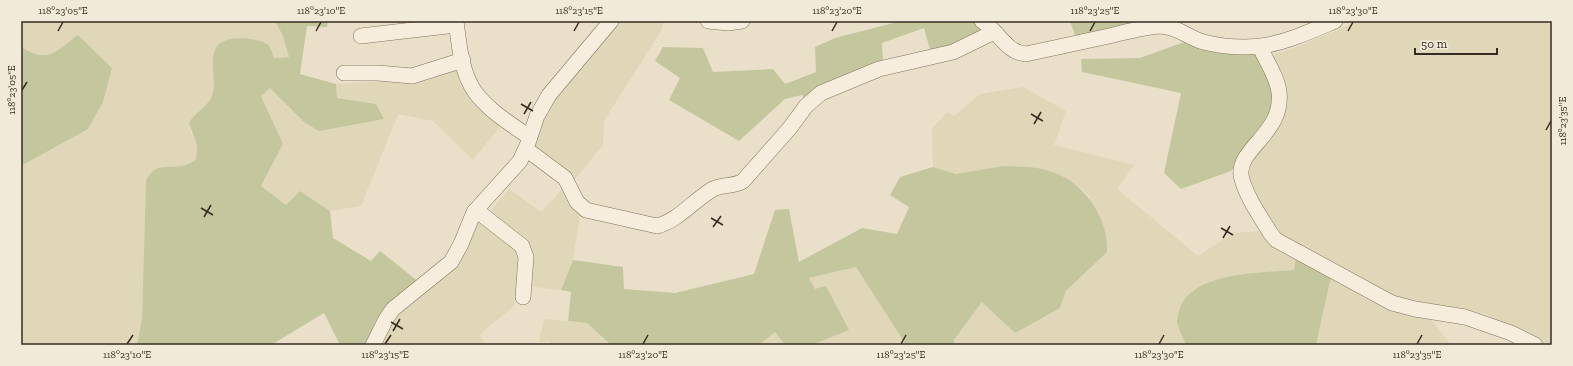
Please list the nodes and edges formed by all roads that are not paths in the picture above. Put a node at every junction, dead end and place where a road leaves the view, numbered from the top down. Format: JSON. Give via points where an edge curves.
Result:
{"nodes":[{"id":1,"x":611,"y":21,"type":"edge"},
{"id":2,"x":708,"y":21,"type":"edge"},
{"id":3,"x":742,"y":21,"type":"edge"},
{"id":4,"x":1335,"y":21,"type":"edge"},
{"id":5,"x":456,"y":23,"type":"edge"},
{"id":6,"x":990,"y":25,"type":"edge"},
{"id":7,"x":361,"y":36,"type":"dead end"},
{"id":8,"x":1260,"y":47,"type":"junction"},
{"id":9,"x":463,"y":60,"type":"junction"},
{"id":10,"x":344,"y":74,"type":"dead end"},
{"id":11,"x":528,"y":143,"type":"junction"},
{"id":12,"x":476,"y":210,"type":"junction"},
{"id":13,"x":524,"y":296,"type":"dead end"},
{"id":14,"x":373,"y":345,"type":"edge"},
{"id":15,"x":1535,"y":345,"type":"edge"}],
"edges":[{"from":1,"to":11,"type":"street","via":[[552,92],[537,116]]},
{"from":2,"to":3,"type":"street"},
{"from":4,"to":8,"type":"street","via":[[1291,40]]},
{"from":5,"to":7,"type":"street"},
{"from":5,"to":9,"type":"street"},
{"from":6,"to":8,"type":"street","via":[[1010,48],[1026,54],[1161,26],[1174,29],[1196,40],[1217,45]]},
{"from":6,"to":11,"type":"street","via":[[953,52],[879,69],[821,93],[806,106],[743,181],[736,185],[713,189],[668,222],[657,226],[586,210],[577,202],[565,178]]},
{"from":8,"to":15,"type":"street","via":[[1277,83],[1279,106],[1271,127],[1246,158],[1241,173],[1244,185],[1276,240],[1392,303],[1465,317],[1511,333]]},
{"from":9,"to":10,"type":"street","via":[[412,76]]},
{"from":9,"to":11,"type":"street","via":[[477,94]]},
{"from":11,"to":12,"type":"street","via":[[516,165]]},
{"from":12,"to":13,"type":"street","via":[[522,246],[526,257]]},
{"from":12,"to":14,"type":"street","via":[[451,262],[393,309]]}]}
